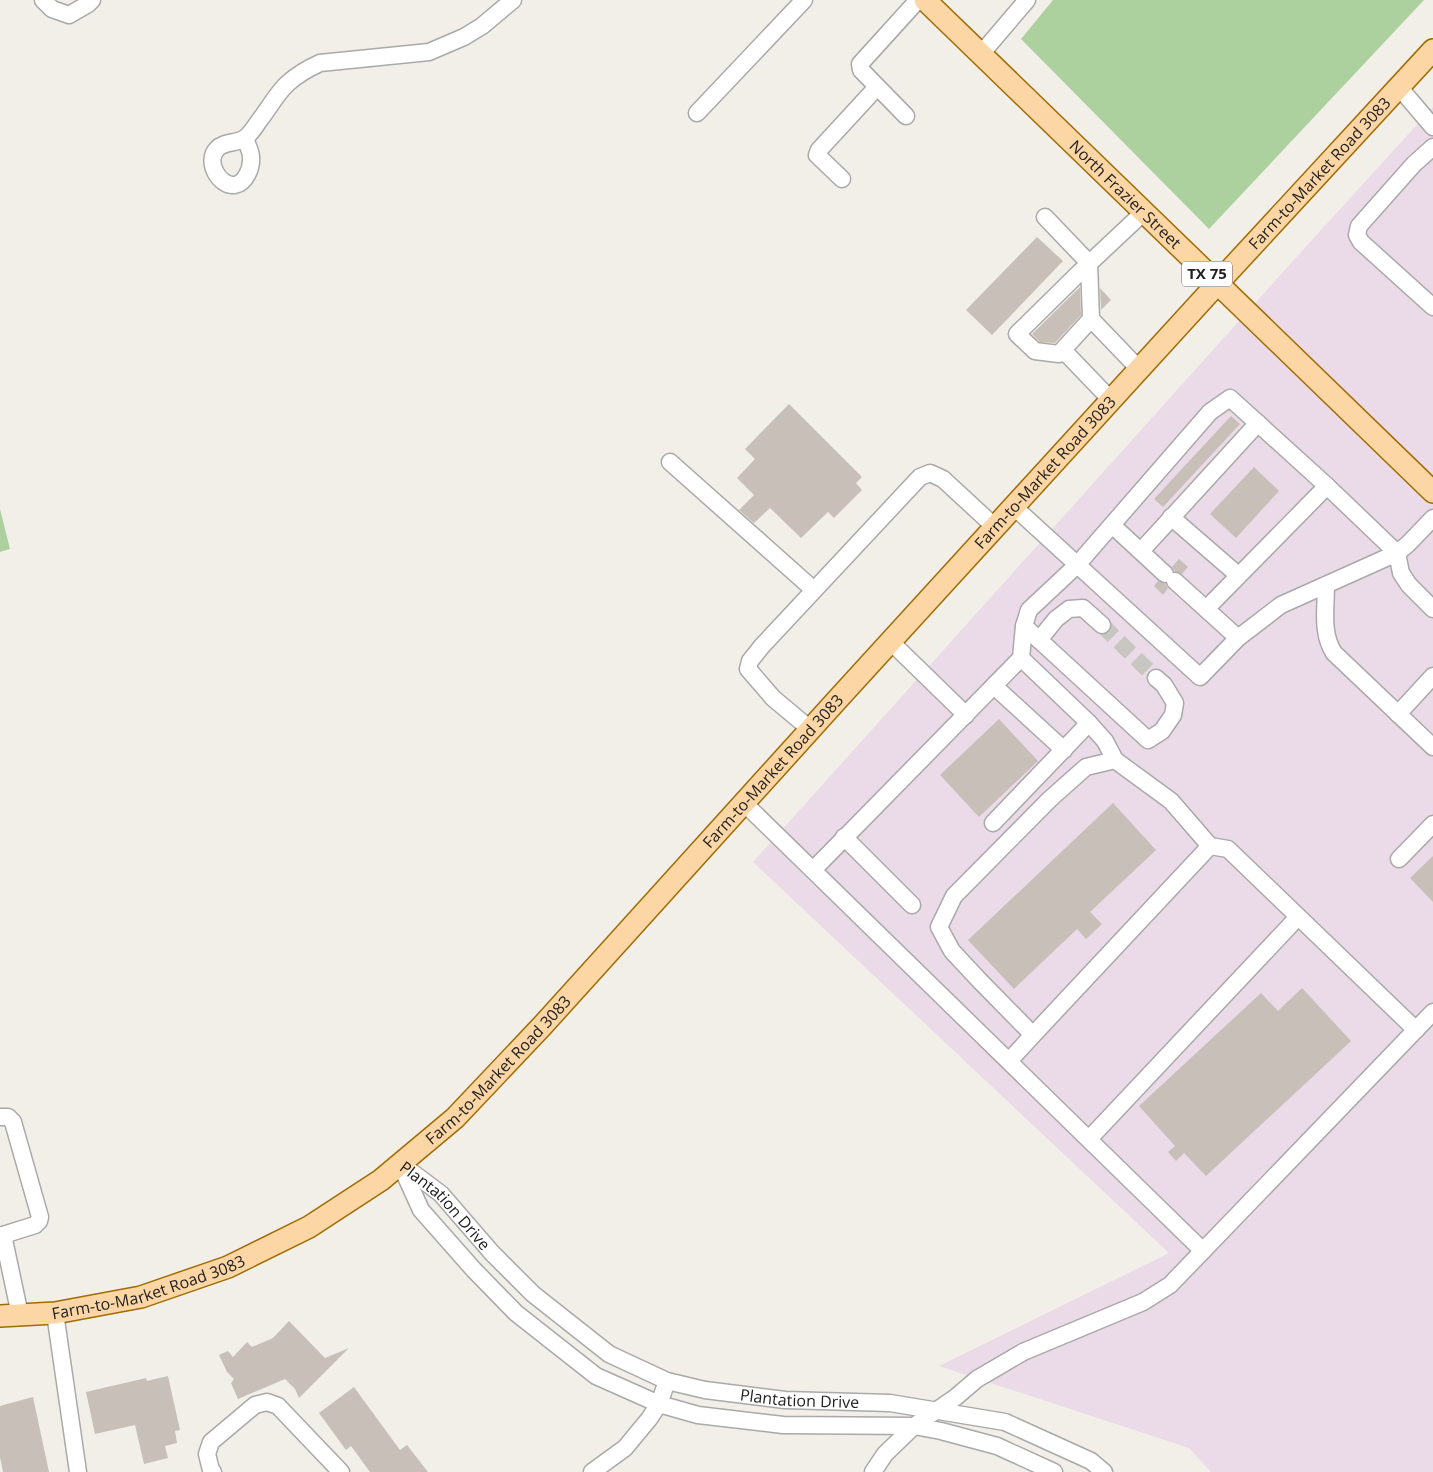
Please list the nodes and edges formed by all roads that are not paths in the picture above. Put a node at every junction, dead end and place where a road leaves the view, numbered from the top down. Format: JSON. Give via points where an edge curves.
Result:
{"nodes":[{"id":1,"x":43,"y":0,"type":"edge"},
{"id":2,"x":92,"y":0,"type":"edge"},
{"id":3,"x":512,"y":0,"type":"edge"},
{"id":4,"x":804,"y":0,"type":"edge"},
{"id":5,"x":918,"y":0,"type":"edge"},
{"id":6,"x":925,"y":0,"type":"edge"},
{"id":7,"x":1027,"y":0,"type":"edge"},
{"id":8,"x":1433,"y":50,"type":"edge"},
{"id":9,"x":981,"y":54,"type":"junction"},
{"id":10,"x":877,"y":87,"type":"junction"},
{"id":11,"x":1399,"y":87,"type":"junction"},
{"id":12,"x":697,"y":113,"type":"dead end"},
{"id":13,"x":906,"y":116,"type":"dead end"},
{"id":14,"x":1433,"y":127,"type":"edge"},
{"id":15,"x":245,"y":139,"type":"dead end"},
{"id":16,"x":1433,"y":146,"type":"edge"},
{"id":17,"x":842,"y":179,"type":"dead end"},
{"id":18,"x":1144,"y":212,"type":"junction"},
{"id":19,"x":1046,"y":217,"type":"dead end"},
{"id":20,"x":1089,"y":263,"type":"junction"},
{"id":21,"x":1217,"y":284,"type":"junction"},
{"id":22,"x":1433,"y":307,"type":"edge"},
{"id":23,"x":1091,"y":320,"type":"junction"},
{"id":24,"x":1063,"y":350,"type":"junction"},
{"id":25,"x":1139,"y":369,"type":"junction"},
{"id":26,"x":1111,"y":400,"type":"junction"},
{"id":27,"x":1258,"y":423,"type":"junction"},
{"id":28,"x":670,"y":462,"type":"dead end"},
{"id":29,"x":1328,"y":486,"type":"junction"},
{"id":30,"x":1433,"y":492,"type":"edge"},
{"id":31,"x":1013,"y":506,"type":"junction"},
{"id":32,"x":1172,"y":517,"type":"junction"},
{"id":33,"x":1433,"y":518,"type":"edge"},
{"id":34,"x":1112,"y":525,"type":"junction"},
{"id":35,"x":995,"y":526,"type":"junction"},
{"id":36,"x":1141,"y":551,"type":"junction"},
{"id":37,"x":1397,"y":553,"type":"junction"},
{"id":38,"x":1078,"y":565,"type":"junction"},
{"id":39,"x":1238,"y":575,"type":"junction"},
{"id":40,"x":1326,"y":585,"type":"junction"},
{"id":41,"x":814,"y":590,"type":"junction"},
{"id":42,"x":1206,"y":609,"type":"junction"},
{"id":43,"x":1433,"y":609,"type":"edge"},
{"id":44,"x":1102,"y":625,"type":"tunnel mouth"},
{"id":45,"x":1024,"y":626,"type":"junction"},
{"id":46,"x":1238,"y":638,"type":"junction"},
{"id":47,"x":1039,"y":640,"type":"junction"},
{"id":48,"x":890,"y":641,"type":"junction"},
{"id":49,"x":1021,"y":658,"type":"junction"},
{"id":50,"x":1433,"y":676,"type":"edge"},
{"id":51,"x":1156,"y":678,"type":"tunnel mouth"},
{"id":52,"x":994,"y":686,"type":"junction"},
{"id":53,"x":1398,"y":714,"type":"junction"},
{"id":54,"x":966,"y":715,"type":"junction"},
{"id":55,"x":1088,"y":723,"type":"junction"},
{"id":56,"x":810,"y":729,"type":"junction"},
{"id":57,"x":1433,"y":747,"type":"edge"},
{"id":58,"x":1064,"y":750,"type":"junction"},
{"id":59,"x":1115,"y":760,"type":"junction"},
{"id":60,"x":744,"y":803,"type":"junction"},
{"id":61,"x":993,"y":823,"type":"dead end"},
{"id":62,"x":1433,"y":824,"type":"edge"},
{"id":63,"x":844,"y":838,"type":"junction"},
{"id":64,"x":1210,"y":846,"type":"junction"},
{"id":65,"x":1399,"y":859,"type":"dead end"},
{"id":66,"x":813,"y":870,"type":"junction"},
{"id":67,"x":912,"y":905,"type":"dead end"},
{"id":68,"x":1298,"y":917,"type":"junction"},
{"id":69,"x":1433,"y":1012,"type":"edge"},
{"id":70,"x":1416,"y":1030,"type":"junction"},
{"id":71,"x":1034,"y":1035,"type":"junction"},
{"id":72,"x":1009,"y":1061,"type":"junction"},
{"id":73,"x":0,"y":1117,"type":"edge"},
{"id":74,"x":1089,"y":1139,"type":"junction"},
{"id":75,"x":400,"y":1164,"type":"junction"},
{"id":76,"x":2,"y":1235,"type":"edge"},
{"id":77,"x":1203,"y":1251,"type":"junction"},
{"id":78,"x":55,"y":1313,"type":"junction"},
{"id":79,"x":10,"y":1315,"type":"edge"},
{"id":80,"x":667,"y":1381,"type":"junction"},
{"id":81,"x":659,"y":1404,"type":"junction"},
{"id":82,"x":936,"y":1411,"type":"junction"},
{"id":83,"x":914,"y":1426,"type":"junction"},
{"id":84,"x":78,"y":1472,"type":"edge"},
{"id":85,"x":213,"y":1472,"type":"edge"},
{"id":86,"x":341,"y":1472,"type":"edge"},
{"id":87,"x":592,"y":1472,"type":"edge"},
{"id":88,"x":873,"y":1472,"type":"edge"},
{"id":89,"x":1054,"y":1472,"type":"edge"},
{"id":90,"x":1104,"y":1472,"type":"edge"}],
"edges":[{"from":1,"to":2,"type":"street","via":[[52,10],[69,15]]},
{"from":3,"to":15,"type":"street","via":[[482,26],[429,52],[320,63],[309,68],[288,83]]},
{"from":4,"to":12,"type":"street"},
{"from":5,"to":10,"type":"street","via":[[860,64],[861,70]]},
{"from":6,"to":9,"type":"main road","name":"North Frazier Street","number":"TX 75"},
{"from":7,"to":9,"type":"street"},
{"from":8,"to":11,"type":"main road","name":"Farm-to-Market Road 3083"},
{"from":9,"to":18,"type":"main road","name":"North Frazier Street","number":"TX 75"},
{"from":10,"to":13,"type":"street"},
{"from":10,"to":17,"type":"street","via":[[817,155]]},
{"from":11,"to":14,"type":"street"},
{"from":11,"to":21,"type":"main road","name":"Farm-to-Market Road 3083"},
{"from":16,"to":22,"type":"street","via":[[1359,226],[1357,235]]},
{"from":18,"to":20,"type":"street"},
{"from":18,"to":21,"type":"main road","name":"North Frazier Street","number":"TX 75"},
{"from":19,"to":20,"type":"street"},
{"from":20,"to":23,"type":"street"},
{"from":20,"to":24,"type":"street","via":[[1017,334],[1035,352],[1059,354]]},
{"from":21,"to":25,"type":"main road","name":"Farm-to-Market Road 3083"},
{"from":21,"to":30,"type":"main road","name":"North Frazier Street","number":"TX 75"},
{"from":23,"to":24,"type":"street"},
{"from":23,"to":25,"type":"street"},
{"from":24,"to":26,"type":"street"},
{"from":25,"to":26,"type":"main road","name":"Farm-to-Market Road 3083"},
{"from":26,"to":31,"type":"main road","name":"Farm-to-Market Road 3083"},
{"from":27,"to":29,"type":"street"},
{"from":27,"to":32,"type":"street"},
{"from":27,"to":34,"type":"street","via":[[1230,398],[1210,412]]},
{"from":28,"to":41,"type":"street"},
{"from":29,"to":37,"type":"street"},
{"from":29,"to":39,"type":"street"},
{"from":31,"to":35,"type":"main road","name":"Farm-to-Market Road 3083"},
{"from":31,"to":38,"type":"street"},
{"from":32,"to":36,"type":"street"},
{"from":32,"to":39,"type":"street"},
{"from":33,"to":37,"type":"street"},
{"from":34,"to":36,"type":"street"},
{"from":34,"to":38,"type":"street"},
{"from":35,"to":41,"type":"street","via":[[943,479],[930,473],[920,477]]},
{"from":35,"to":48,"type":"main road","name":"Farm-to-Market Road 3083"},
{"from":36,"to":42,"type":"street"},
{"from":37,"to":40,"type":"street"},
{"from":37,"to":43,"type":"street","via":[[1401,573]]},
{"from":38,"to":45,"type":"street","via":[[1029,610]]},
{"from":38,"to":46,"type":"street","via":[[1200,677]]},
{"from":39,"to":42,"type":"street"},
{"from":40,"to":46,"type":"street","via":[[1282,606]]},
{"from":40,"to":53,"type":"street","via":[[1325,632],[1328,644]]},
{"from":41,"to":56,"type":"street","via":[[762,646],[750,661],[748,670],[772,698]]},
{"from":42,"to":46,"type":"street"},
{"from":44,"to":47,"type":"street","via":[[1083,608],[1069,609],[1056,618]]},
{"from":45,"to":47,"type":"street"},
{"from":45,"to":49,"type":"street"},
{"from":47,"to":51,"type":"street","via":[[1148,740],[1162,731],[1173,714],[1175,703]]},
{"from":48,"to":54,"type":"street"},
{"from":48,"to":56,"type":"main road","name":"Farm-to-Market Road 3083"},
{"from":49,"to":52,"type":"street"},
{"from":49,"to":55,"type":"street"},
{"from":50,"to":53,"type":"street"},
{"from":52,"to":54,"type":"street"},
{"from":52,"to":58,"type":"street"},
{"from":53,"to":57,"type":"street"},
{"from":54,"to":63,"type":"street"},
{"from":55,"to":58,"type":"street"},
{"from":55,"to":59,"type":"street","via":[[1105,741]]},
{"from":56,"to":60,"type":"main road","name":"Farm-to-Market Road 3083"},
{"from":58,"to":61,"type":"street"},
{"from":59,"to":64,"type":"street","via":[[1171,801]]},
{"from":59,"to":71,"type":"street","via":[[1086,767],[1050,799],[954,896],[939,927],[952,951]]},
{"from":60,"to":66,"type":"street"},
{"from":60,"to":75,"type":"main road","name":"Farm-to-Market Road 3083","via":[[455,1118]]},
{"from":62,"to":65,"type":"street"},
{"from":63,"to":66,"type":"street"},
{"from":63,"to":67,"type":"street"},
{"from":64,"to":68,"type":"street","via":[[1228,850]]},
{"from":64,"to":71,"type":"street"},
{"from":66,"to":72,"type":"street"},
{"from":68,"to":70,"type":"street"},
{"from":68,"to":74,"type":"street"},
{"from":69,"to":70,"type":"street"},
{"from":70,"to":77,"type":"street"},
{"from":71,"to":72,"type":"street"},
{"from":72,"to":74,"type":"street"},
{"from":73,"to":76,"type":"street","via":[[8,1117],[13,1122],[40,1216],[35,1225]]},
{"from":74,"to":77,"type":"street"},
{"from":75,"to":78,"type":"main road","name":"Farm-to-Market Road 3083","via":[[308,1227],[228,1267],[141,1297]]},
{"from":75,"to":80,"type":"street","name":"Plantation Drive","via":[[441,1194],[533,1294],[609,1354]]},
{"from":75,"to":81,"type":"street","name":"Plantation Drive","via":[[422,1210],[516,1313],[596,1376]]},
{"from":76,"to":79,"type":"street"},
{"from":77,"to":82,"type":"street","via":[[1170,1286],[1143,1302],[1023,1352],[977,1379]]},
{"from":78,"to":79,"type":"main road","name":"Farm-to-Market Road 3083"},
{"from":78,"to":84,"type":"street"},
{"from":80,"to":81,"type":"street"},
{"from":80,"to":82,"type":"street","name":"Plantation Drive","via":[[705,1390],[776,1399],[890,1403]]},
{"from":81,"to":83,"type":"street","name":"Plantation Drive","via":[[698,1415],[783,1425]]},
{"from":81,"to":87,"type":"street","via":[[625,1448]]},
{"from":82,"to":83,"type":"street"},
{"from":82,"to":90,"type":"street","name":"Plantation Drive","via":[[1005,1422],[1090,1461]]},
{"from":83,"to":88,"type":"street","via":[[885,1454]]},
{"from":83,"to":89,"type":"street","name":"Plantation Drive","via":[[997,1446]]},
{"from":85,"to":86,"type":"street","via":[[207,1454],[211,1442],[255,1406],[267,1402],[278,1406]]}]}
